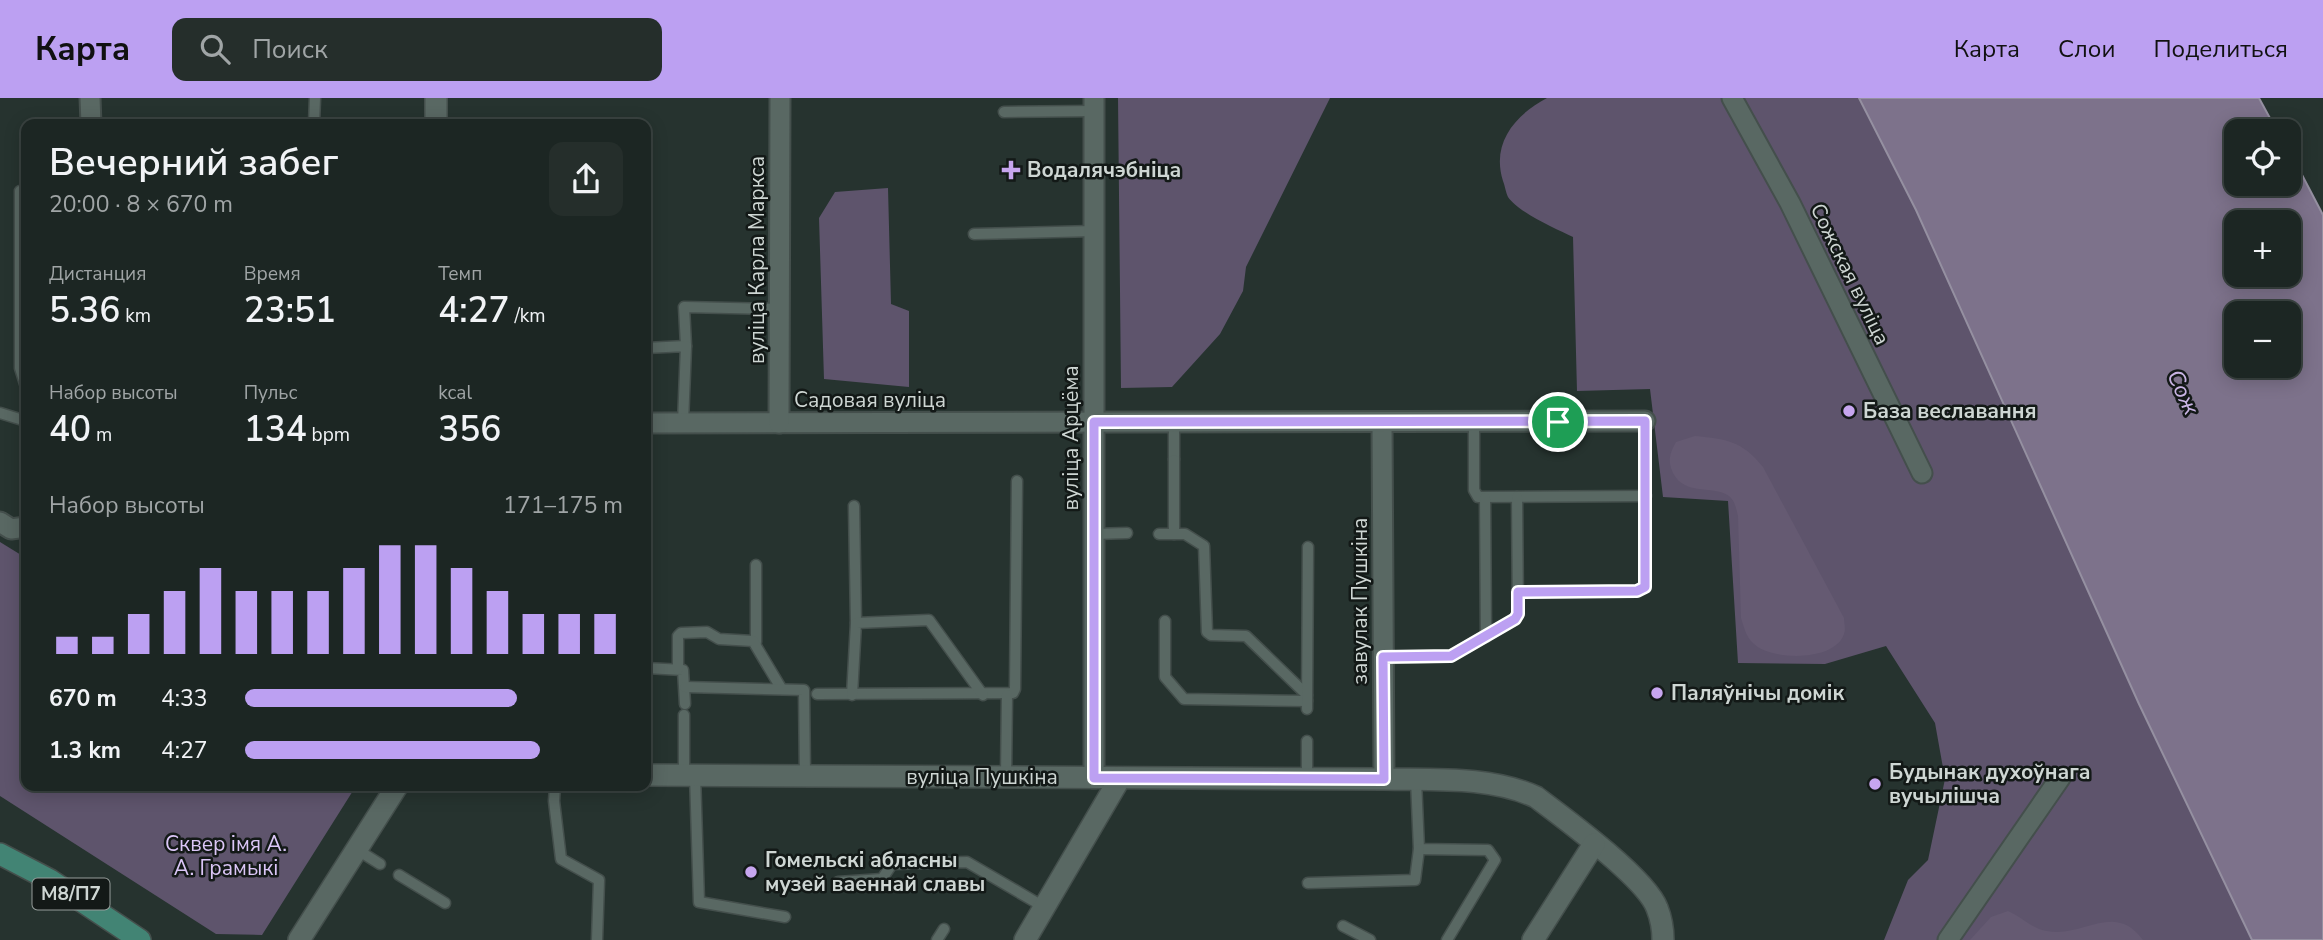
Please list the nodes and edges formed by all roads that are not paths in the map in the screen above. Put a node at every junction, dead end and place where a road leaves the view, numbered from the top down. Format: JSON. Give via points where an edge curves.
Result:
{"nodes":[{"id":1,"x":90,"y":98,"type":"edge"},
{"id":2,"x":315,"y":98,"type":"edge"},
{"id":3,"x":436,"y":98,"type":"edge"},
{"id":4,"x":780,"y":98,"type":"edge"},
{"id":5,"x":1732,"y":98,"type":"edge"},
{"id":6,"x":1094,"y":104,"type":"edge"},
{"id":7,"x":1004,"y":112,"type":"dead end"},
{"id":8,"x":91,"y":119,"type":"edge"},
{"id":9,"x":314,"y":119,"type":"edge"},
{"id":10,"x":436,"y":119,"type":"edge"},
{"id":11,"x":21,"y":191,"type":"edge"},
{"id":12,"x":1094,"y":231,"type":"junction"},
{"id":13,"x":974,"y":234,"type":"dead end"},
{"id":14,"x":780,"y":309,"type":"junction"},
{"id":15,"x":685,"y":346,"type":"junction"},
{"id":16,"x":651,"y":348,"type":"edge"},
{"id":17,"x":21,"y":371,"type":"edge"},
{"id":18,"x":0,"y":413,"type":"edge"},
{"id":19,"x":21,"y":419,"type":"edge"},
{"id":20,"x":1645,"y":421,"type":"joint"},
{"id":21,"x":1094,"y":422,"type":"junction"},
{"id":22,"x":1174,"y":422,"type":"junction"},
{"id":23,"x":1382,"y":422,"type":"junction"},
{"id":24,"x":1474,"y":422,"type":"junction"},
{"id":25,"x":651,"y":423,"type":"edge"},
{"id":26,"x":683,"y":423,"type":"junction"},
{"id":27,"x":779,"y":423,"type":"junction"},
{"id":28,"x":1922,"y":473,"type":"dead end"},
{"id":29,"x":1017,"y":481,"type":"dead end"},
{"id":30,"x":1646,"y":496,"type":"junction"},
{"id":31,"x":1517,"y":497,"type":"junction"},
{"id":32,"x":1485,"y":498,"type":"junction"},
{"id":33,"x":854,"y":506,"type":"dead end"},
{"id":34,"x":0,"y":522,"type":"edge"},
{"id":35,"x":21,"y":528,"type":"edge"},
{"id":36,"x":1127,"y":533,"type":"dead end"},
{"id":37,"x":1094,"y":534,"type":"junction"},
{"id":38,"x":1159,"y":534,"type":"dead end"},
{"id":39,"x":1174,"y":534,"type":"junction"},
{"id":40,"x":1308,"y":547,"type":"dead end"},
{"id":41,"x":756,"y":565,"type":"dead end"},
{"id":42,"x":1518,"y":592,"type":"junction"},
{"id":43,"x":1165,"y":621,"type":"dead end"},
{"id":44,"x":856,"y":623,"type":"junction"},
{"id":45,"x":1486,"y":637,"type":"junction"},
{"id":46,"x":755,"y":642,"type":"junction"},
{"id":47,"x":1383,"y":657,"type":"junction"},
{"id":48,"x":651,"y":668,"type":"edge"},
{"id":49,"x":678,"y":669,"type":"junction"},
{"id":50,"x":685,"y":687,"type":"junction"},
{"id":51,"x":781,"y":688,"type":"junction"},
{"id":52,"x":817,"y":694,"type":"dead end"},
{"id":53,"x":852,"y":695,"type":"junction"},
{"id":54,"x":983,"y":695,"type":"junction"},
{"id":55,"x":1007,"y":695,"type":"junction"},
{"id":56,"x":1307,"y":702,"type":"junction"},
{"id":57,"x":1307,"y":741,"type":"dead end"},
{"id":58,"x":651,"y":775,"type":"edge"},
{"id":59,"x":690,"y":775,"type":"junction"},
{"id":60,"x":805,"y":776,"type":"junction"},
{"id":61,"x":1006,"y":777,"type":"junction"},
{"id":62,"x":1094,"y":778,"type":"junction"},
{"id":63,"x":1121,"y":778,"type":"junction"},
{"id":64,"x":2060,"y":778,"type":"dead end"},
{"id":65,"x":1307,"y":779,"type":"junction"},
{"id":66,"x":1384,"y":779,"type":"junction"},
{"id":67,"x":1416,"y":780,"type":"junction"},
{"id":68,"x":394,"y":791,"type":"edge"},
{"id":69,"x":555,"y":791,"type":"edge"},
{"id":70,"x":1594,"y":844,"type":"junction"},
{"id":71,"x":355,"y":849,"type":"junction"},
{"id":72,"x":1419,"y":849,"type":"junction"},
{"id":73,"x":0,"y":854,"type":"edge"},
{"id":74,"x":380,"y":864,"type":"dead end"},
{"id":75,"x":399,"y":875,"type":"dead end"},
{"id":76,"x":838,"y":882,"type":"dead end"},
{"id":77,"x":1308,"y":883,"type":"dead end"},
{"id":78,"x":445,"y":903,"type":"dead end"},
{"id":79,"x":1044,"y":908,"type":"junction"},
{"id":80,"x":785,"y":917,"type":"dead end"},
{"id":81,"x":1343,"y":926,"type":"dead end"},
{"id":82,"x":944,"y":929,"type":"dead end"},
{"id":83,"x":306,"y":937,"type":"edge"},
{"id":84,"x":139,"y":940,"type":"edge"},
{"id":85,"x":597,"y":940,"type":"edge"},
{"id":86,"x":937,"y":940,"type":"edge"},
{"id":87,"x":1025,"y":940,"type":"edge"},
{"id":88,"x":1370,"y":940,"type":"edge"},
{"id":89,"x":1447,"y":940,"type":"edge"},
{"id":90,"x":1534,"y":940,"type":"edge"},
{"id":91,"x":1662,"y":940,"type":"edge"},
{"id":92,"x":1948,"y":940,"type":"edge"}],
"edges":[{"from":1,"to":8,"type":"street"},
{"from":2,"to":9,"type":"lane"},
{"from":3,"to":10,"type":"street"},
{"from":4,"to":14,"type":"street","name":"вуліца Карла Маркса"},
{"from":5,"to":28,"type":"street","name":"Сожская вуліца","via":[[1790,203]]},
{"from":6,"to":7,"type":"lane"},
{"from":6,"to":12,"type":"street","name":"вуліца Арцёма"},
{"from":11,"to":17,"type":"lane"},
{"from":12,"to":13,"type":"lane"},
{"from":12,"to":21,"type":"street","name":"вуліца Арцёма"},
{"from":14,"to":15,"type":"lane","via":[[684,307]]},
{"from":14,"to":27,"type":"street","name":"вуліца Карла Маркса"},
{"from":15,"to":16,"type":"lane"},
{"from":15,"to":26,"type":"lane"},
{"from":18,"to":19,"type":"lane"},
{"from":20,"to":24,"type":"street"},
{"from":20,"to":30,"type":"lane"},
{"from":21,"to":22,"type":"street"},
{"from":21,"to":27,"type":"street","name":"Садовая вуліца"},
{"from":21,"to":37,"type":"street","name":"вуліца Арцёма"},
{"from":22,"to":23,"type":"street"},
{"from":22,"to":39,"type":"lane"},
{"from":23,"to":24,"type":"street"},
{"from":23,"to":47,"type":"street","name":"завулак Пушкіна"},
{"from":24,"to":32,"type":"lane","via":[[1474,491]]},
{"from":25,"to":26,"type":"street","name":"Садовая вуліца"},
{"from":26,"to":27,"type":"street","name":"Садовая вуліца"},
{"from":29,"to":55,"type":"lane","via":[[1015,689]]},
{"from":30,"to":31,"type":"lane"},
{"from":30,"to":42,"type":"lane","via":[[1643,589]]},
{"from":31,"to":32,"type":"lane"},
{"from":31,"to":42,"type":"lane"},
{"from":32,"to":45,"type":"lane"},
{"from":33,"to":44,"type":"lane"},
{"from":34,"to":35,"type":"street","via":[[12,529]]},
{"from":36,"to":37,"type":"lane"},
{"from":37,"to":62,"type":"street","name":"вуліца Арцёма"},
{"from":38,"to":39,"type":"lane"},
{"from":39,"to":56,"type":"lane","via":[[1189,536],[1205,549],[1207,632],[1246,636]]},
{"from":40,"to":56,"type":"lane"},
{"from":41,"to":46,"type":"lane"},
{"from":42,"to":45,"type":"lane","via":[[1517,616]]},
{"from":43,"to":56,"type":"lane","via":[[1165,677],[1184,699]]},
{"from":44,"to":53,"type":"lane"},
{"from":44,"to":54,"type":"lane","via":[[929,620]]},
{"from":45,"to":47,"type":"lane","via":[[1451,656]]},
{"from":46,"to":49,"type":"lane","via":[[718,639],[707,632],[680,633]]},
{"from":46,"to":51,"type":"lane"},
{"from":47,"to":66,"type":"street","name":"завулак Пушкіна"},
{"from":48,"to":49,"type":"lane"},
{"from":49,"to":50,"type":"lane","via":[[684,672]]},
{"from":50,"to":51,"type":"lane"},
{"from":50,"to":59,"type":"lane"},
{"from":51,"to":60,"type":"lane","via":[[805,693]]},
{"from":52,"to":53,"type":"lane"},
{"from":53,"to":54,"type":"lane"},
{"from":54,"to":55,"type":"lane"},
{"from":55,"to":61,"type":"lane"},
{"from":57,"to":65,"type":"lane"},
{"from":58,"to":59,"type":"street","name":"вуліца Пушкіна"},
{"from":59,"to":60,"type":"street","name":"вуліца Пушкіна"},
{"from":59,"to":80,"type":"lane","via":[[699,902]]},
{"from":60,"to":61,"type":"street","name":"вуліца Пушкіна"},
{"from":61,"to":62,"type":"street","name":"вуліца Пушкіна"},
{"from":62,"to":63,"type":"street","name":"вуліца Пушкіна"},
{"from":63,"to":65,"type":"street","name":"вуліца Пушкіна"},
{"from":63,"to":79,"type":"street"},
{"from":64,"to":92,"type":"street"},
{"from":65,"to":66,"type":"street","name":"вуліца Пушкіна"},
{"from":66,"to":67,"type":"street","name":"вуліца Пушкіна"},
{"from":67,"to":70,"type":"street","name":"вуліца Пушкіна","via":[[1518,789],[1536,797]]},
{"from":67,"to":72,"type":"lane"},
{"from":68,"to":71,"type":"street"},
{"from":69,"to":85,"type":"lane","via":[[561,859],[599,880]]},
{"from":70,"to":90,"type":"street"},
{"from":70,"to":91,"type":"street","name":"вуліца Пушкіна","via":[[1647,890],[1657,907]]},
{"from":71,"to":74,"type":"lane"},
{"from":71,"to":83,"type":"street"},
{"from":72,"to":77,"type":"lane","via":[[1415,880]]},
{"from":72,"to":89,"type":"lane","via":[[1488,850],[1495,860]]},
{"from":73,"to":84,"type":"main road","number":"М8/П7","via":[[50,880]]},
{"from":75,"to":78,"type":"lane"},
{"from":76,"to":79,"type":"lane","via":[[882,879],[892,864],[967,862]]},
{"from":79,"to":87,"type":"street"},
{"from":81,"to":88,"type":"lane"},
{"from":82,"to":86,"type":"lane"}]}
